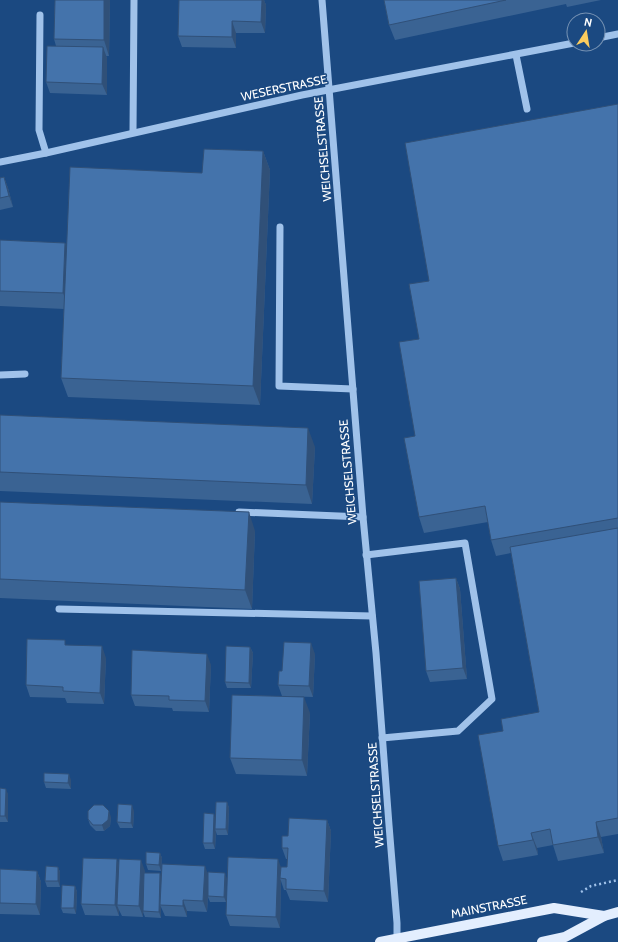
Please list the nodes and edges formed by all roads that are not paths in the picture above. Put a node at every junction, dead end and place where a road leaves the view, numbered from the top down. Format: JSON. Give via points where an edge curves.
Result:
{"nodes":[{"id":1,"x":134,"y":0,"type":"edge"},
{"id":2,"x":322,"y":0,"type":"edge"},
{"id":3,"x":40,"y":15,"type":"dead end"},
{"id":4,"x":618,"y":34,"type":"edge"},
{"id":5,"x":606,"y":36,"type":"edge"},
{"id":6,"x":566,"y":45,"type":"edge"},
{"id":7,"x":516,"y":55,"type":"junction"},
{"id":8,"x":329,"y":89,"type":"junction"},
{"id":9,"x":527,"y":109,"type":"dead end"},
{"id":10,"x":133,"y":132,"type":"junction"},
{"id":11,"x":46,"y":153,"type":"junction"},
{"id":12,"x":0,"y":162,"type":"edge"},
{"id":13,"x":280,"y":227,"type":"dead end"},
{"id":14,"x":25,"y":374,"type":"dead end"},
{"id":15,"x":0,"y":375,"type":"edge"},
{"id":16,"x":353,"y":389,"type":"junction"},
{"id":17,"x":228,"y":511,"type":"edge"},
{"id":18,"x":362,"y":517,"type":"junction"},
{"id":19,"x":366,"y":556,"type":"junction"},
{"id":20,"x":59,"y":609,"type":"dead end"},
{"id":21,"x":372,"y":616,"type":"junction"},
{"id":22,"x":382,"y":738,"type":"junction"},
{"id":23,"x":618,"y":912,"type":"edge"},
{"id":24,"x":604,"y":916,"type":"junction"},
{"id":25,"x":397,"y":940,"type":"edge"},
{"id":26,"x":380,"y":942,"type":"edge"},
{"id":27,"x":542,"y":942,"type":"edge"}],
"edges":[{"from":1,"to":10,"type":"street"},
{"from":2,"to":8,"type":"street","name":"WEICHSELSTRASSE"},
{"from":3,"to":11,"type":"street","via":[[39,130]]},
{"from":4,"to":5,"type":"street"},
{"from":6,"to":7,"type":"street","name":"WESERSTRASSE"},
{"from":7,"to":8,"type":"street","name":"WESERSTRASSE"},
{"from":7,"to":9,"type":"street"},
{"from":8,"to":10,"type":"street","name":"WESERSTRASSE"},
{"from":8,"to":16,"type":"street","name":"WEICHSELSTRASSE"},
{"from":10,"to":11,"type":"street","name":"WESERSTRASSE"},
{"from":11,"to":12,"type":"street","name":"WESERSTRASSE"},
{"from":13,"to":16,"type":"street","via":[[279,386]]},
{"from":14,"to":15,"type":"street"},
{"from":16,"to":18,"type":"street","name":"WEICHSELSTRASSE"},
{"from":17,"to":18,"type":"street"},
{"from":18,"to":19,"type":"street","name":"WEICHSELSTRASSE"},
{"from":19,"to":21,"type":"street","name":"WEICHSELSTRASSE"},
{"from":19,"to":22,"type":"street","via":[[465,543],[492,699],[458,731]]},
{"from":20,"to":21,"type":"street"},
{"from":21,"to":22,"type":"street","name":"WEICHSELSTRASSE"},
{"from":22,"to":25,"type":"street","name":"WEICHSELSTRASSE"},
{"from":23,"to":24,"type":"main road","name":"MAINSTRASSE"},
{"from":24,"to":25,"type":"main road","name":"MAINSTRASSE","via":[[554,908]]},
{"from":24,"to":27,"type":"main road","name":"MAINSTRASSE","via":[[565,937]]},
{"from":25,"to":26,"type":"main road","name":"MAINSTRASSE"}]}
